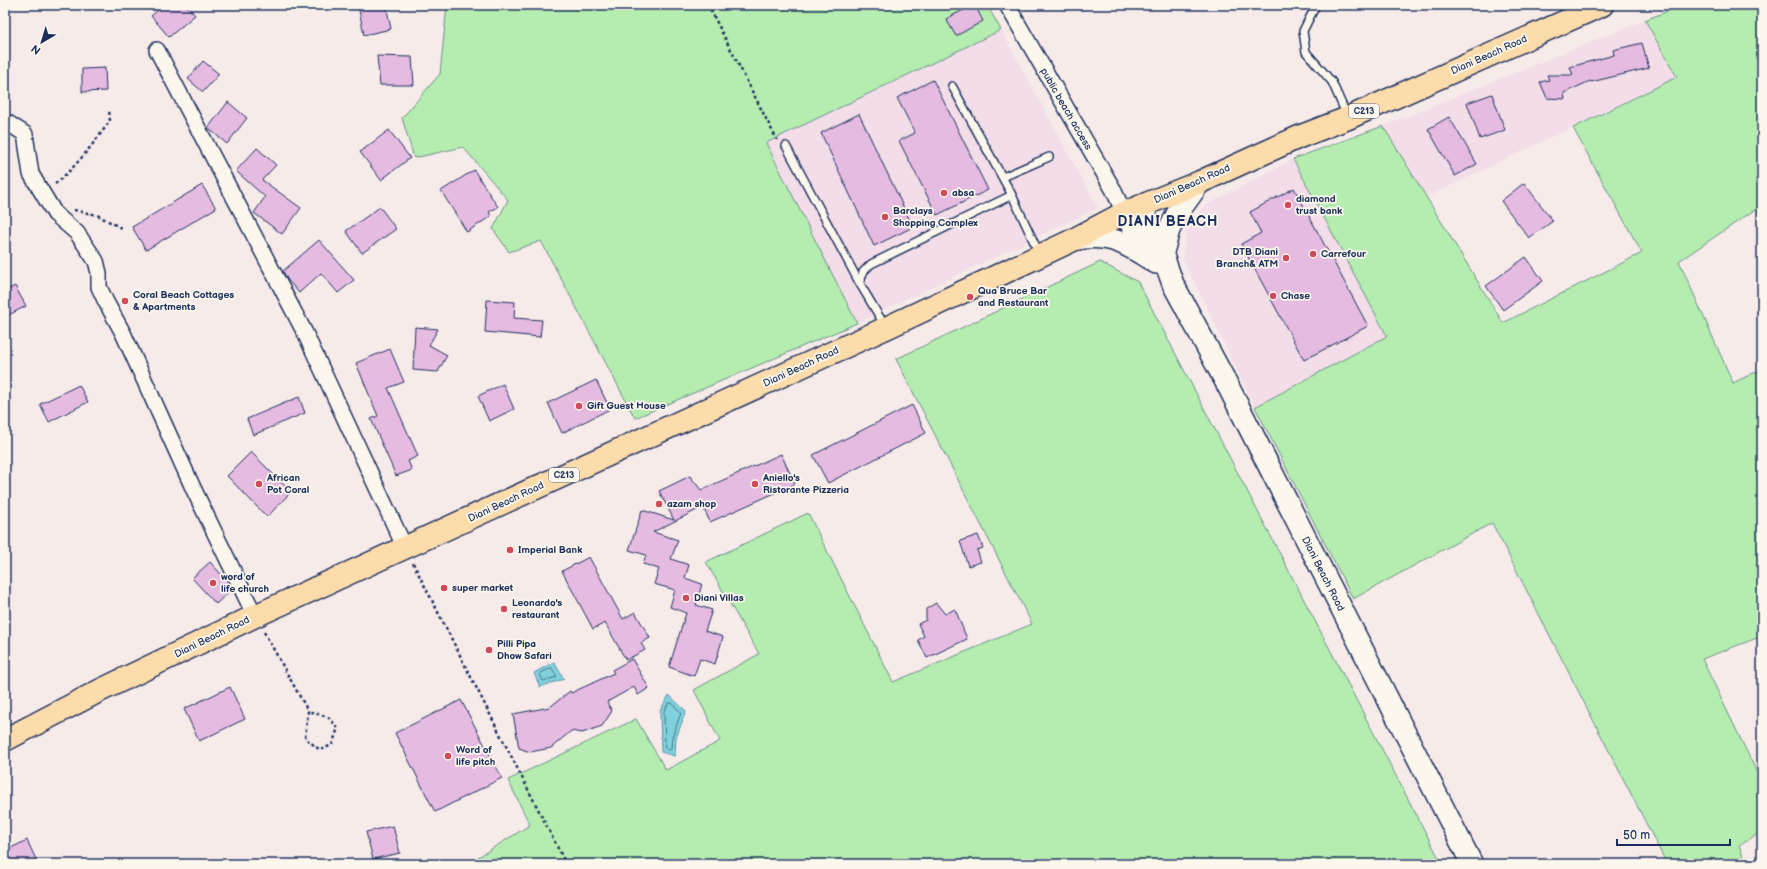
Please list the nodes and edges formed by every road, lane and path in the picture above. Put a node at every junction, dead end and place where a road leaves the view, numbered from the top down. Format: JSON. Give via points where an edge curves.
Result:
{"nodes":[{"id":1,"x":1007,"y":5,"type":"edge"},
{"id":2,"x":1316,"y":5,"type":"edge"},
{"id":3,"x":1602,"y":5,"type":"edge"},
{"id":4,"x":157,"y":50,"type":"dead end"},
{"id":5,"x":952,"y":86,"type":"dead end"},
{"id":6,"x":109,"y":109,"type":"dead end"},
{"id":7,"x":1348,"y":118,"type":"junction"},
{"id":8,"x":5,"y":121,"type":"edge"},
{"id":9,"x":786,"y":146,"type":"dead end"},
{"id":10,"x":1049,"y":156,"type":"dead end"},
{"id":11,"x":1003,"y":177,"type":"junction"},
{"id":12,"x":1200,"y":182,"type":"junction"},
{"id":13,"x":1012,"y":195,"type":"junction"},
{"id":14,"x":44,"y":196,"type":"junction"},
{"id":15,"x":1133,"y":210,"type":"junction"},
{"id":16,"x":55,"y":214,"type":"junction"},
{"id":17,"x":123,"y":229,"type":"dead end"},
{"id":18,"x":1072,"y":241,"type":"junction"},
{"id":19,"x":1040,"y":255,"type":"junction"},
{"id":20,"x":1159,"y":259,"type":"junction"},
{"id":21,"x":860,"y":284,"type":"junction"},
{"id":22,"x":886,"y":328,"type":"junction"},
{"id":23,"x":406,"y":548,"type":"junction"},
{"id":24,"x":254,"y":616,"type":"junction"},
{"id":25,"x":308,"y":711,"type":"junction"},
{"id":26,"x":5,"y":740,"type":"edge"},
{"id":27,"x":566,"y":864,"type":"edge"},
{"id":28,"x":1472,"y":864,"type":"edge"}],
"edges":[{"from":1,"to":15,"type":"street","name":"public beach access","via":[[1113,189]]},
{"from":2,"to":7,"type":"lane","via":[[1303,31],[1306,52],[1332,82]]},
{"from":3,"to":7,"type":"main road","name":"Diani Beach Road","number":"C213"},
{"from":4,"to":23,"type":"street","via":[[306,333]]},
{"from":5,"to":11,"type":"lane"},
{"from":6,"to":14,"type":"path","via":[[110,121],[99,138]]},
{"from":7,"to":12,"type":"main road","name":"Diani Beach Road","number":"C213","via":[[1299,137]]},
{"from":8,"to":14,"type":"street","via":[[25,134],[31,174]]},
{"from":9,"to":21,"type":"lane"},
{"from":10,"to":11,"type":"lane"},
{"from":11,"to":13,"type":"lane"},
{"from":12,"to":15,"type":"main road","name":"Diani Beach Road","number":"C213"},
{"from":12,"to":20,"type":"main road","via":[[1177,214]]},
{"from":13,"to":19,"type":"lane"},
{"from":13,"to":21,"type":"lane","via":[[871,264],[863,272]]},
{"from":14,"to":16,"type":"street"},
{"from":15,"to":18,"type":"main road","name":"Diani Beach Road","number":"C213"},
{"from":15,"to":20,"type":"main road","via":[[1157,239]]},
{"from":16,"to":17,"type":"path","via":[[67,208],[96,215]]},
{"from":16,"to":24,"type":"street","via":[[77,233],[96,261],[99,287],[123,333]]},
{"from":18,"to":19,"type":"main road","name":"Diani Beach Road","number":"C213"},
{"from":18,"to":20,"type":"main road","via":[[1091,236],[1119,241]]},
{"from":19,"to":22,"type":"main road","name":"Diani Beach Road","number":"C213"},
{"from":20,"to":28,"type":"main road","name":"Diani Beach Road","via":[[1228,386]]},
{"from":21,"to":22,"type":"lane"},
{"from":22,"to":23,"type":"main road","name":"Diani Beach Road","number":"C213"},
{"from":23,"to":24,"type":"main road","name":"Diani Beach Road","number":"C213"},
{"from":23,"to":27,"type":"path"},
{"from":24,"to":25,"type":"path"},
{"from":24,"to":26,"type":"main road","name":"Diani Beach Road","number":"C213"},
{"from":25,"to":25,"type":"path","via":[[306,738],[320,750],[332,745],[338,728],[328,717]]}]}
